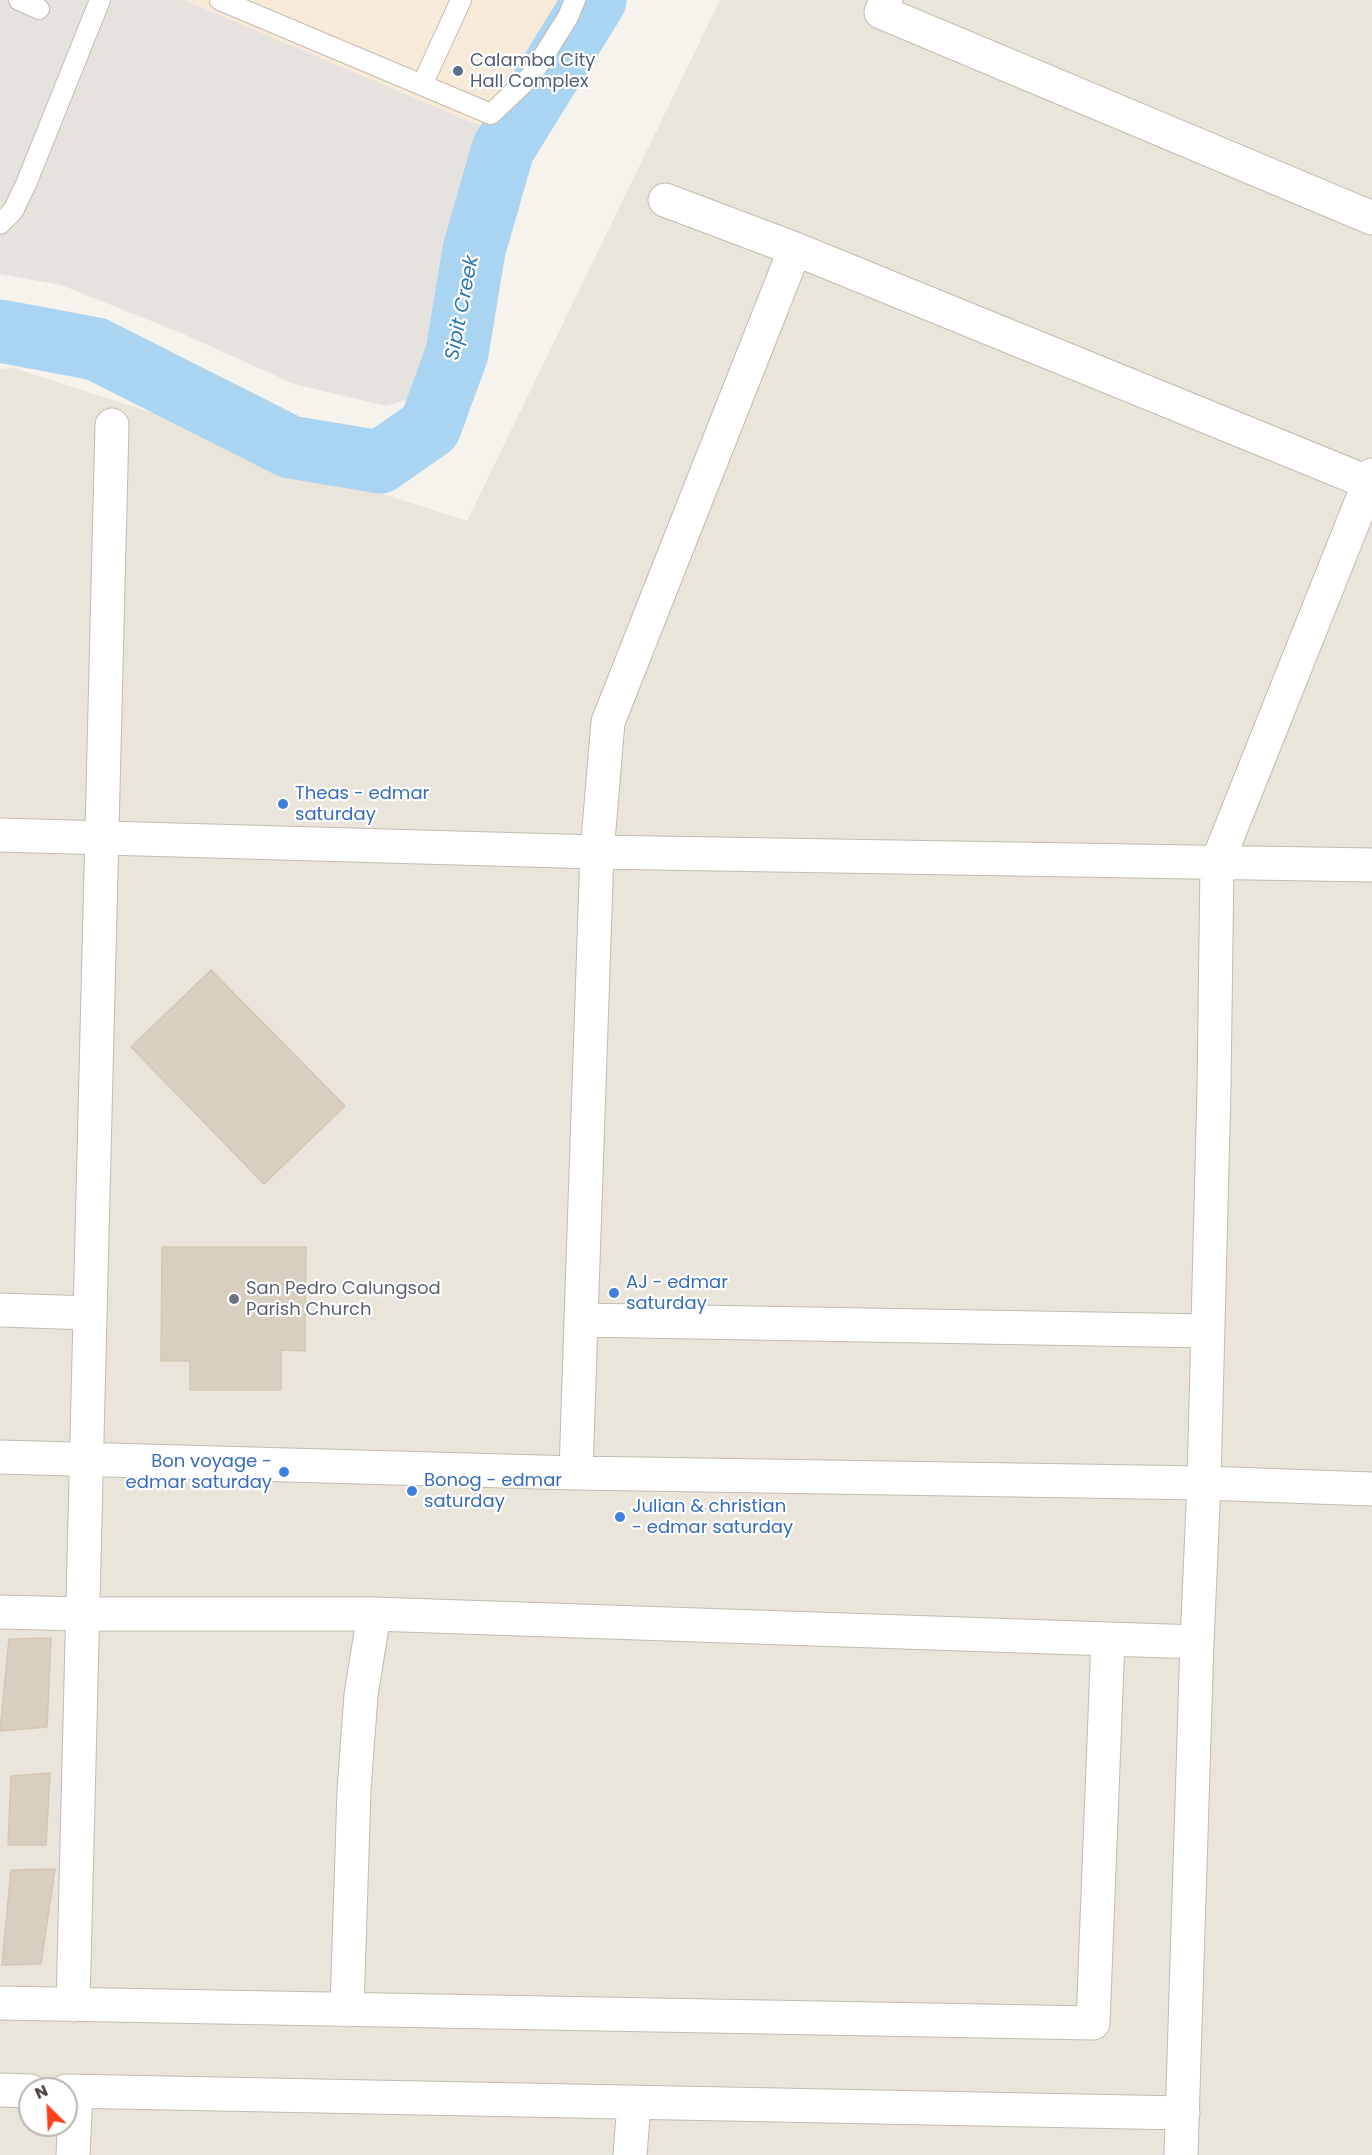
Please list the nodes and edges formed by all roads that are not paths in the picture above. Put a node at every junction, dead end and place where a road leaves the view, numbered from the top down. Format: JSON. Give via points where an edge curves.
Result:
{"nodes":[{"id":1,"x":19,"y":0,"type":"edge"},
{"id":2,"x":100,"y":0,"type":"edge"},
{"id":3,"x":220,"y":0,"type":"edge"},
{"id":4,"x":461,"y":0,"type":"edge"},
{"id":5,"x":574,"y":0,"type":"edge"},
{"id":6,"x":886,"y":0,"type":"edge"},
{"id":7,"x":39,"y":9,"type":"dead end"},
{"id":8,"x":422,"y":85,"type":"junction"},
{"id":9,"x":665,"y":200,"type":"dead end"},
{"id":10,"x":1372,"y":218,"type":"edge"},
{"id":11,"x":0,"y":224,"type":"edge"},
{"id":12,"x":795,"y":249,"type":"junction"},
{"id":13,"x":112,"y":425,"type":"dead end"},
{"id":14,"x":1371,"y":480,"type":"edge"},
{"id":15,"x":0,"y":835,"type":"edge"},
{"id":16,"x":101,"y":838,"type":"junction"},
{"id":17,"x":597,"y":852,"type":"junction"},
{"id":18,"x":1217,"y":863,"type":"junction"},
{"id":19,"x":1372,"y":865,"type":"edge"},
{"id":20,"x":0,"y":1310,"type":"edge"},
{"id":21,"x":90,"y":1312,"type":"junction"},
{"id":22,"x":581,"y":1320,"type":"junction"},
{"id":23,"x":1208,"y":1331,"type":"junction"},
{"id":24,"x":0,"y":1457,"type":"edge"},
{"id":25,"x":86,"y":1459,"type":"junction"},
{"id":26,"x":576,"y":1473,"type":"junction"},
{"id":27,"x":1204,"y":1483,"type":"junction"},
{"id":28,"x":1372,"y":1489,"type":"edge"},
{"id":29,"x":0,"y":1612,"type":"edge"},
{"id":30,"x":82,"y":1614,"type":"junction"},
{"id":31,"x":374,"y":1614,"type":"junction"},
{"id":32,"x":1108,"y":1640,"type":"junction"},
{"id":33,"x":1197,"y":1642,"type":"junction"},
{"id":34,"x":0,"y":2003,"type":"edge"},
{"id":35,"x":73,"y":2005,"type":"junction"},
{"id":36,"x":347,"y":2010,"type":"junction"},
{"id":37,"x":0,"y":2090,"type":"edge"},
{"id":38,"x":18,"y":2091,"type":"edge"},
{"id":39,"x":78,"y":2092,"type":"edge"},
{"id":40,"x":634,"y":2102,"type":"junction"},
{"id":41,"x":1183,"y":2113,"type":"junction"},
{"id":42,"x":72,"y":2137,"type":"edge"},
{"id":43,"x":73,"y":2155,"type":"edge"},
{"id":44,"x":630,"y":2155,"type":"edge"},
{"id":45,"x":1181,"y":2155,"type":"edge"}],
"edges":[{"from":1,"to":7,"type":"lane"},
{"from":2,"to":11,"type":"lane","via":[[26,184],[13,211]]},
{"from":3,"to":8,"type":"lane"},
{"from":4,"to":8,"type":"lane"},
{"from":5,"to":8,"type":"lane","via":[[568,17],[531,76],[491,114]]},
{"from":6,"to":10,"type":"street","via":[[881,12]]},
{"from":9,"to":12,"type":"street"},
{"from":12,"to":14,"type":"street"},
{"from":12,"to":17,"type":"street","via":[[608,722]]},
{"from":13,"to":16,"type":"street"},
{"from":14,"to":18,"type":"street"},
{"from":15,"to":16,"type":"street"},
{"from":16,"to":17,"type":"street"},
{"from":16,"to":21,"type":"street"},
{"from":17,"to":18,"type":"street"},
{"from":17,"to":22,"type":"street"},
{"from":18,"to":19,"type":"street"},
{"from":18,"to":23,"type":"street"},
{"from":20,"to":21,"type":"street"},
{"from":21,"to":25,"type":"street"},
{"from":22,"to":23,"type":"street"},
{"from":22,"to":26,"type":"street"},
{"from":23,"to":27,"type":"street"},
{"from":24,"to":25,"type":"street"},
{"from":25,"to":26,"type":"street"},
{"from":25,"to":30,"type":"street"},
{"from":26,"to":27,"type":"street"},
{"from":27,"to":28,"type":"street"},
{"from":27,"to":33,"type":"street"},
{"from":29,"to":30,"type":"street"},
{"from":30,"to":31,"type":"street"},
{"from":30,"to":35,"type":"street"},
{"from":31,"to":32,"type":"street"},
{"from":31,"to":36,"type":"street","via":[[361,1695],[354,1790]]},
{"from":32,"to":33,"type":"street"},
{"from":32,"to":36,"type":"street","via":[[1093,2023]]},
{"from":33,"to":41,"type":"street"},
{"from":34,"to":35,"type":"street"},
{"from":35,"to":36,"type":"street"},
{"from":37,"to":38,"type":"street"},
{"from":39,"to":40,"type":"street"},
{"from":40,"to":41,"type":"street"},
{"from":40,"to":44,"type":"street"},
{"from":41,"to":45,"type":"street"},
{"from":42,"to":43,"type":"street"}]}
